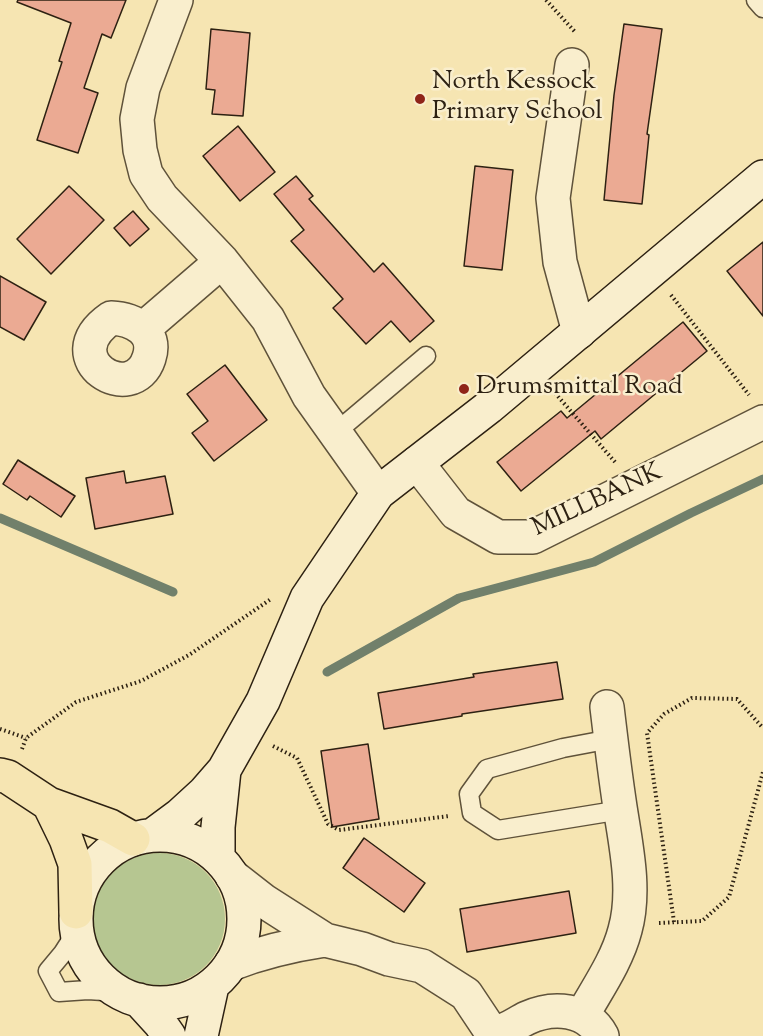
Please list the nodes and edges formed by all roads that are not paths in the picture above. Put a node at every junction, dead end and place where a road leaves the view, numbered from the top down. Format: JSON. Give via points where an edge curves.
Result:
{"nodes":[{"id":1,"x":176,"y":0,"type":"edge"},
{"id":2,"x":756,"y":0,"type":"edge"},
{"id":3,"x":763,"y":8,"type":"edge"},
{"id":4,"x":571,"y":53,"type":"road end"},
{"id":5,"x":763,"y":177,"type":"edge"},
{"id":6,"x":222,"y":261,"type":"junction"},
{"id":7,"x":143,"y":329,"type":"dead end"},
{"id":8,"x":579,"y":332,"type":"junction"},
{"id":9,"x":426,"y":356,"type":"dead end"},
{"id":10,"x":757,"y":409,"type":"edge"},
{"id":11,"x":335,"y":433,"type":"junction"},
{"id":12,"x":417,"y":462,"type":"junction"},
{"id":13,"x":378,"y":493,"type":"junction"},
{"id":14,"x":609,"y":723,"type":"joint"},
{"id":15,"x":224,"y":770,"type":"junction"},
{"id":16,"x":0,"y":775,"type":"edge"},
{"id":17,"x":49,"y":804,"type":"junction"},
{"id":18,"x":621,"y":810,"type":"junction"},
{"id":19,"x":143,"y":837,"type":"junction"},
{"id":20,"x":225,"y":867,"type":"junction"},
{"id":21,"x":77,"y":921,"type":"junction"},
{"id":22,"x":325,"y":940,"type":"junction"},
{"id":23,"x":221,"y":975,"type":"junction"},
{"id":24,"x":128,"y":996,"type":"junction"},
{"id":25,"x":592,"y":1026,"type":"edge"},
{"id":26,"x":493,"y":1034,"type":"edge"},
{"id":27,"x":169,"y":1036,"type":"edge"},
{"id":28,"x":201,"y":1036,"type":"edge"}],
"edges":[{"from":1,"to":6,"type":"street","via":[[143,88],[137,119],[140,150],[146,174],[162,198]]},
{"from":2,"to":3,"type":"lane"},
{"from":4,"to":8,"type":"street","via":[[554,198],[560,262]]},
{"from":5,"to":8,"type":"street"},
{"from":6,"to":7,"type":"street"},
{"from":6,"to":11,"type":"street","via":[[268,319],[309,396]]},
{"from":8,"to":12,"type":"street"},
{"from":9,"to":11,"type":"lane"},
{"from":10,"to":12,"type":"street","name":"MILLBANK","via":[[633,487],[532,537],[498,537],[456,513]]},
{"from":11,"to":13,"type":"street"},
{"from":12,"to":13,"type":"street"},
{"from":13,"to":15,"type":"street","via":[[307,598],[263,701]]},
{"from":14,"to":18,"type":"street"},
{"from":14,"to":18,"type":"lane","via":[[563,748],[487,769],[469,794],[472,813],[498,830]]},
{"from":15,"to":19,"type":"street","via":[[180,815]]},
{"from":15,"to":20,"type":"street","via":[[218,826]]},
{"from":16,"to":17,"type":"highway"},
{"from":17,"to":19,"type":"highway"},
{"from":17,"to":21,"type":"highway","via":[[75,864]]},
{"from":18,"to":25,"type":"street","via":[[630,896],[626,928]]},
{"from":19,"to":20,"type":"street","via":[[177,836],[199,844]]},
{"from":19,"to":21,"type":"street","via":[[112,850],[94,867],[82,888]]},
{"from":20,"to":22,"type":"street","via":[[271,906]]},
{"from":20,"to":23,"type":"street","via":[[241,897],[244,920],[241,943]]},
{"from":21,"to":24,"type":"street","via":[[84,955],[98,976]]},
{"from":22,"to":23,"type":"street","via":[[260,953]]},
{"from":22,"to":26,"type":"street","via":[[422,966],[466,994]]},
{"from":23,"to":24,"type":"street","via":[[181,1000],[164,1003]]},
{"from":23,"to":28,"type":"street"},
{"from":24,"to":27,"type":"street","via":[[160,1023]]},
{"from":25,"to":26,"type":"street","via":[[567,1010],[548,1011]]}]}
